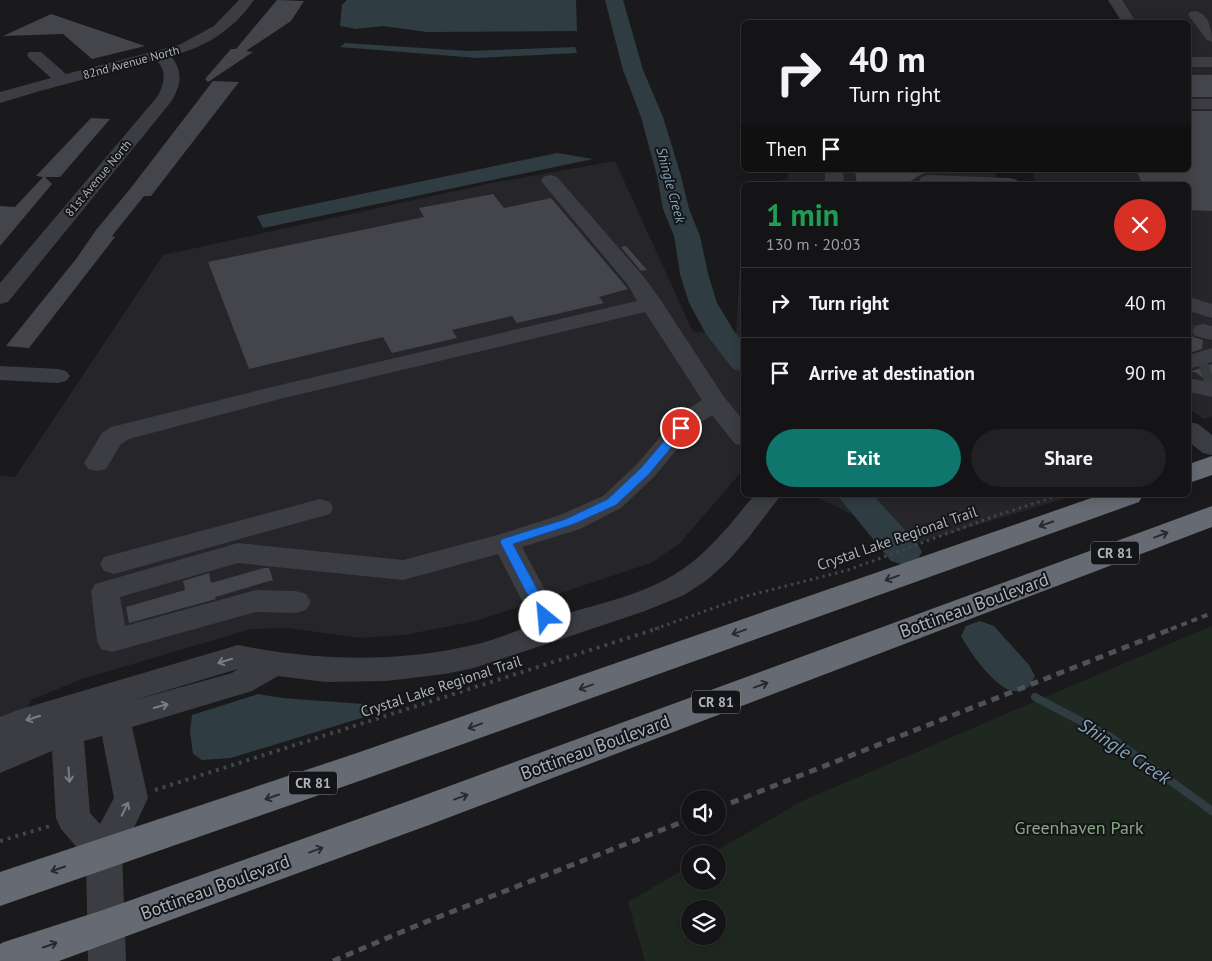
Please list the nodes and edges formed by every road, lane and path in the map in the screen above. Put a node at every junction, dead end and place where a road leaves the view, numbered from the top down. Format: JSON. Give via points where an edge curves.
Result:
{"nodes":[{"id":1,"x":248,"y":0,"type":"edge"},
{"id":2,"x":1115,"y":0,"type":"edge"},
{"id":3,"x":1195,"y":15,"type":"dead end"},
{"id":4,"x":1128,"y":20,"type":"edge"},
{"id":5,"x":1212,"y":37,"type":"edge"},
{"id":6,"x":35,"y":55,"type":"dead end"},
{"id":7,"x":160,"y":55,"type":"junction"},
{"id":8,"x":1191,"y":62,"type":"edge"},
{"id":9,"x":1212,"y":62,"type":"edge"},
{"id":10,"x":63,"y":80,"type":"junction"},
{"id":11,"x":0,"y":98,"type":"edge"},
{"id":12,"x":1191,"y":104,"type":"edge"},
{"id":13,"x":1212,"y":104,"type":"edge"},
{"id":14,"x":954,"y":179,"type":"edge"},
{"id":15,"x":1009,"y":180,"type":"edge"},
{"id":16,"x":550,"y":181,"type":"dead end"},
{"id":17,"x":928,"y":182,"type":"edge"},
{"id":18,"x":0,"y":297,"type":"edge"},
{"id":19,"x":652,"y":304,"type":"junction"},
{"id":20,"x":1191,"y":305,"type":"edge"},
{"id":21,"x":1212,"y":311,"type":"edge"},
{"id":22,"x":1212,"y":355,"type":"tunnel mouth"},
{"id":23,"x":0,"y":373,"type":"edge"},
{"id":24,"x":58,"y":376,"type":"dead end"},
{"id":25,"x":1196,"y":379,"type":"edge"},
{"id":26,"x":715,"y":402,"type":"junction"},
{"id":27,"x":1191,"y":431,"type":"edge"},
{"id":28,"x":741,"y":434,"type":"edge"},
{"id":29,"x":1212,"y":447,"type":"edge"},
{"id":30,"x":97,"y":463,"type":"dead end"},
{"id":31,"x":1212,"y":466,"type":"edge"},
{"id":32,"x":1191,"y":473,"type":"edge"},
{"id":33,"x":766,"y":497,"type":"edge"},
{"id":34,"x":1054,"y":497,"type":"edge"},
{"id":35,"x":1123,"y":497,"type":"edge"},
{"id":36,"x":320,"y":508,"type":"dead end"},
{"id":37,"x":1212,"y":516,"type":"edge"},
{"id":38,"x":506,"y":542,"type":"junction"},
{"id":39,"x":114,"y":564,"type":"dead end"},
{"id":40,"x":296,"y":602,"type":"dead end"},
{"id":41,"x":552,"y":630,"type":"junction"},
{"id":42,"x":112,"y":707,"type":"junction"},
{"id":43,"x":66,"y":721,"type":"junction"},
{"id":44,"x":0,"y":732,"type":"edge"},
{"id":45,"x":0,"y":759,"type":"edge"},
{"id":46,"x":131,"y":798,"type":"junction"},
{"id":47,"x":73,"y":818,"type":"junction"},
{"id":48,"x":0,"y":841,"type":"edge"},
{"id":49,"x":104,"y":853,"type":"junction"},
{"id":50,"x":0,"y":889,"type":"edge"},
{"id":51,"x":106,"y":944,"type":"edge"},
{"id":52,"x":4,"y":961,"type":"edge"}],
"edges":[{"from":1,"to":7,"type":"street","name":"82nd Avenue North","via":[[226,26],[215,33]]},
{"from":2,"to":4,"type":"street"},
{"from":3,"to":5,"type":"street"},
{"from":6,"to":10,"type":"street"},
{"from":7,"to":10,"type":"street","name":"82nd Avenue North"},
{"from":7,"to":18,"type":"street","name":"81st Avenue North","via":[[172,70],[173,79],[164,99]]},
{"from":8,"to":9,"type":"street"},
{"from":10,"to":11,"type":"street","name":"82nd Avenue North"},
{"from":12,"to":13,"type":"street"},
{"from":14,"to":15,"type":"street"},
{"from":14,"to":17,"type":"street"},
{"from":16,"to":19,"type":"street"},
{"from":19,"to":26,"type":"street"},
{"from":19,"to":30,"type":"street","via":[[120,433],[111,439]]},
{"from":20,"to":21,"type":"lane"},
{"from":22,"to":25,"type":"street"},
{"from":23,"to":24,"type":"street"},
{"from":26,"to":28,"type":"street"},
{"from":26,"to":38,"type":"street","via":[[688,420],[645,471],[612,502],[570,522]]},
{"from":27,"to":29,"type":"street"},
{"from":31,"to":32,"type":"highway"},
{"from":33,"to":41,"type":"street","via":[[733,540],[683,583]]},
{"from":34,"to":46,"type":"path","name":"Crystal Lake Regional Trail","via":[[848,570],[747,596],[693,617]]},
{"from":35,"to":49,"type":"highway","number":"CR 81","one_way":true,"via":[[356,768]]},
{"from":36,"to":39,"type":"street"},
{"from":51,"to":37,"type":"highway","name":"Bottineau Boulevard","number":"CR 81","one_way":true,"via":[[416,814]]},
{"from":38,"to":40,"type":"street","via":[[403,570],[238,553],[105,591],[112,641],[256,601]]},
{"from":38,"to":41,"type":"street"},
{"from":41,"to":42,"type":"street","via":[[475,655],[426,666],[355,671],[273,665],[241,682]]},
{"from":42,"to":43,"type":"street"},
{"from":42,"to":46,"type":"street"},
{"from":43,"to":44,"type":"street","one_way":true,"via":[[18,723]]},
{"from":43,"to":45,"type":"street"},
{"from":43,"to":47,"type":"street","one_way":true},
{"from":49,"to":46,"type":"street","one_way":true},
{"from":47,"to":48,"type":"path"},
{"from":47,"to":49,"type":"street"},
{"from":49,"to":50,"type":"highway","number":"CR 81","one_way":true},
{"from":49,"to":51,"type":"street"},
{"from":52,"to":51,"type":"highway","name":"Bottineau Boulevard","number":"CR 81","one_way":true}]}
